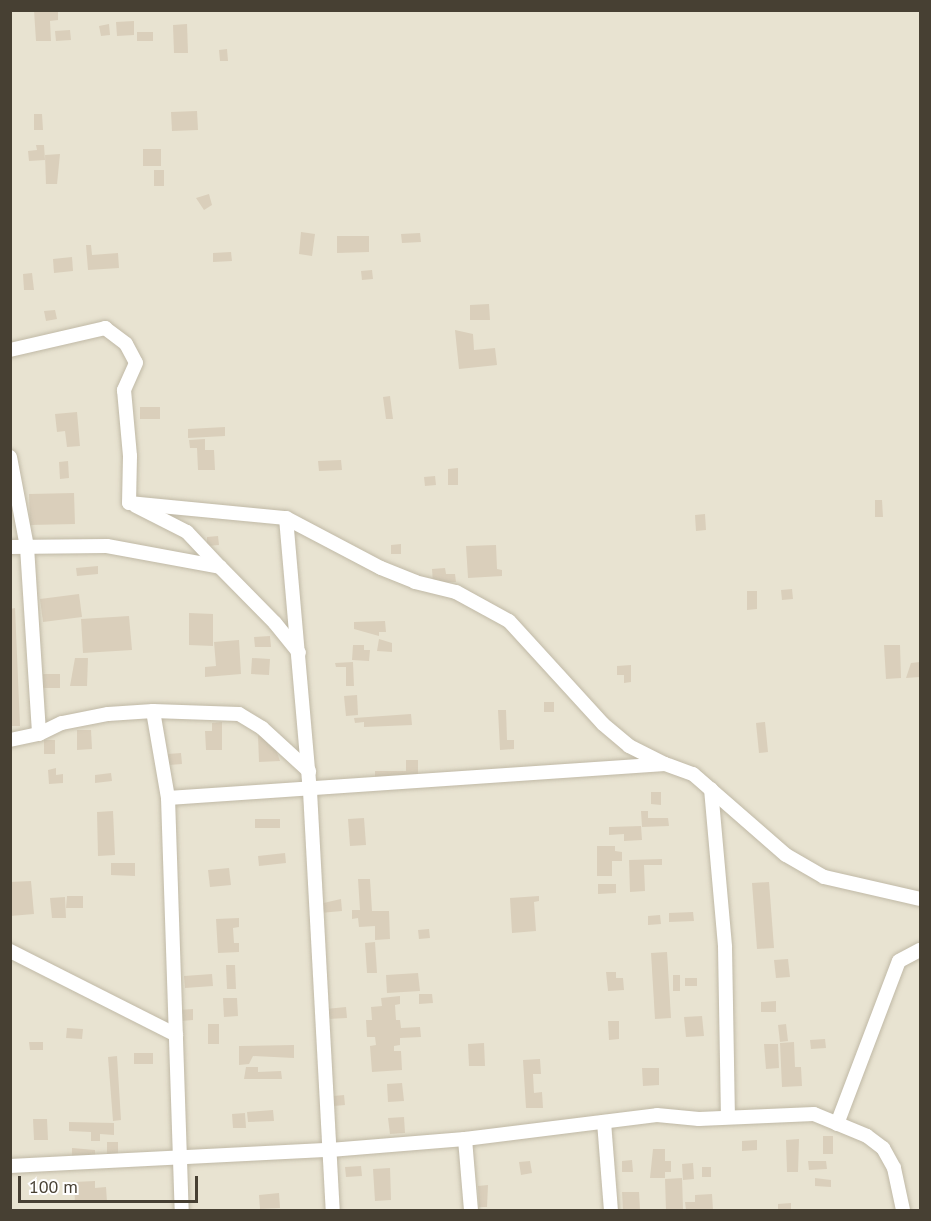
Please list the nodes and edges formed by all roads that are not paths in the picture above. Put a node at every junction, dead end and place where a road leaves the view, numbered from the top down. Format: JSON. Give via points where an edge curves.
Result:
{"nodes":[{"id":1,"x":10,"y":350,"type":"edge"},
{"id":2,"x":10,"y":457,"type":"edge"},
{"id":3,"x":129,"y":503,"type":"junction"},
{"id":4,"x":286,"y":518,"type":"junction"},
{"id":5,"x":10,"y":547,"type":"edge"},
{"id":6,"x":27,"y":547,"type":"junction"},
{"id":7,"x":220,"y":567,"type":"junction"},
{"id":8,"x":299,"y":653,"type":"junction"},
{"id":9,"x":153,"y":711,"type":"junction"},
{"id":10,"x":39,"y":734,"type":"junction"},
{"id":11,"x":10,"y":740,"type":"edge"},
{"id":12,"x":665,"y":764,"type":"junction"},
{"id":13,"x":309,"y":771,"type":"junction"},
{"id":14,"x":711,"y":789,"type":"junction"},
{"id":15,"x":310,"y":790,"type":"junction"},
{"id":16,"x":168,"y":798,"type":"junction"},
{"id":17,"x":921,"y":899,"type":"edge"},
{"id":18,"x":921,"y":950,"type":"edge"},
{"id":19,"x":10,"y":951,"type":"edge"},
{"id":20,"x":176,"y":1035,"type":"junction"},
{"id":21,"x":728,"y":1116,"type":"junction"},
{"id":22,"x":604,"y":1122,"type":"junction"},
{"id":23,"x":837,"y":1124,"type":"junction"},
{"id":24,"x":465,"y":1139,"type":"junction"},
{"id":25,"x":330,"y":1150,"type":"junction"},
{"id":26,"x":181,"y":1156,"type":"junction"},
{"id":27,"x":10,"y":1166,"type":"edge"},
{"id":28,"x":182,"y":1210,"type":"edge"},
{"id":29,"x":333,"y":1210,"type":"edge"},
{"id":30,"x":471,"y":1210,"type":"edge"},
{"id":31,"x":611,"y":1210,"type":"edge"},
{"id":32,"x":903,"y":1210,"type":"edge"}],
"edges":[{"from":1,"to":3,"type":"street","via":[[105,328],[126,344],[136,363],[124,390],[130,456]]},
{"from":2,"to":6,"type":"street"},
{"from":3,"to":4,"type":"street"},
{"from":3,"to":7,"type":"street","via":[[187,532]]},
{"from":4,"to":8,"type":"street"},
{"from":4,"to":12,"type":"street","via":[[381,568],[456,592],[509,621],[603,724],[629,746]]},
{"from":5,"to":6,"type":"street"},
{"from":6,"to":7,"type":"street","via":[[107,546]]},
{"from":6,"to":10,"type":"street"},
{"from":7,"to":8,"type":"street"},
{"from":8,"to":13,"type":"street"},
{"from":9,"to":10,"type":"street","via":[[62,723]]},
{"from":9,"to":13,"type":"street","via":[[239,714],[262,728]]},
{"from":9,"to":16,"type":"street"},
{"from":10,"to":11,"type":"street"},
{"from":12,"to":14,"type":"street","via":[[693,774]]},
{"from":12,"to":15,"type":"street"},
{"from":13,"to":15,"type":"street"},
{"from":14,"to":17,"type":"street","via":[[786,855],[824,877]]},
{"from":14,"to":21,"type":"street","via":[[725,947]]},
{"from":15,"to":16,"type":"street"},
{"from":15,"to":25,"type":"street"},
{"from":16,"to":20,"type":"street"},
{"from":18,"to":23,"type":"street","via":[[899,961]]},
{"from":19,"to":20,"type":"street"},
{"from":20,"to":26,"type":"street"},
{"from":21,"to":22,"type":"street","via":[[699,1119],[657,1115]]},
{"from":21,"to":23,"type":"street","via":[[814,1114]]},
{"from":22,"to":24,"type":"street"},
{"from":22,"to":31,"type":"street"},
{"from":23,"to":32,"type":"street","via":[[883,1148],[894,1168]]},
{"from":24,"to":25,"type":"street"},
{"from":24,"to":30,"type":"street"},
{"from":25,"to":26,"type":"street"},
{"from":25,"to":29,"type":"street"},
{"from":26,"to":27,"type":"street"},
{"from":26,"to":28,"type":"street"}]}
